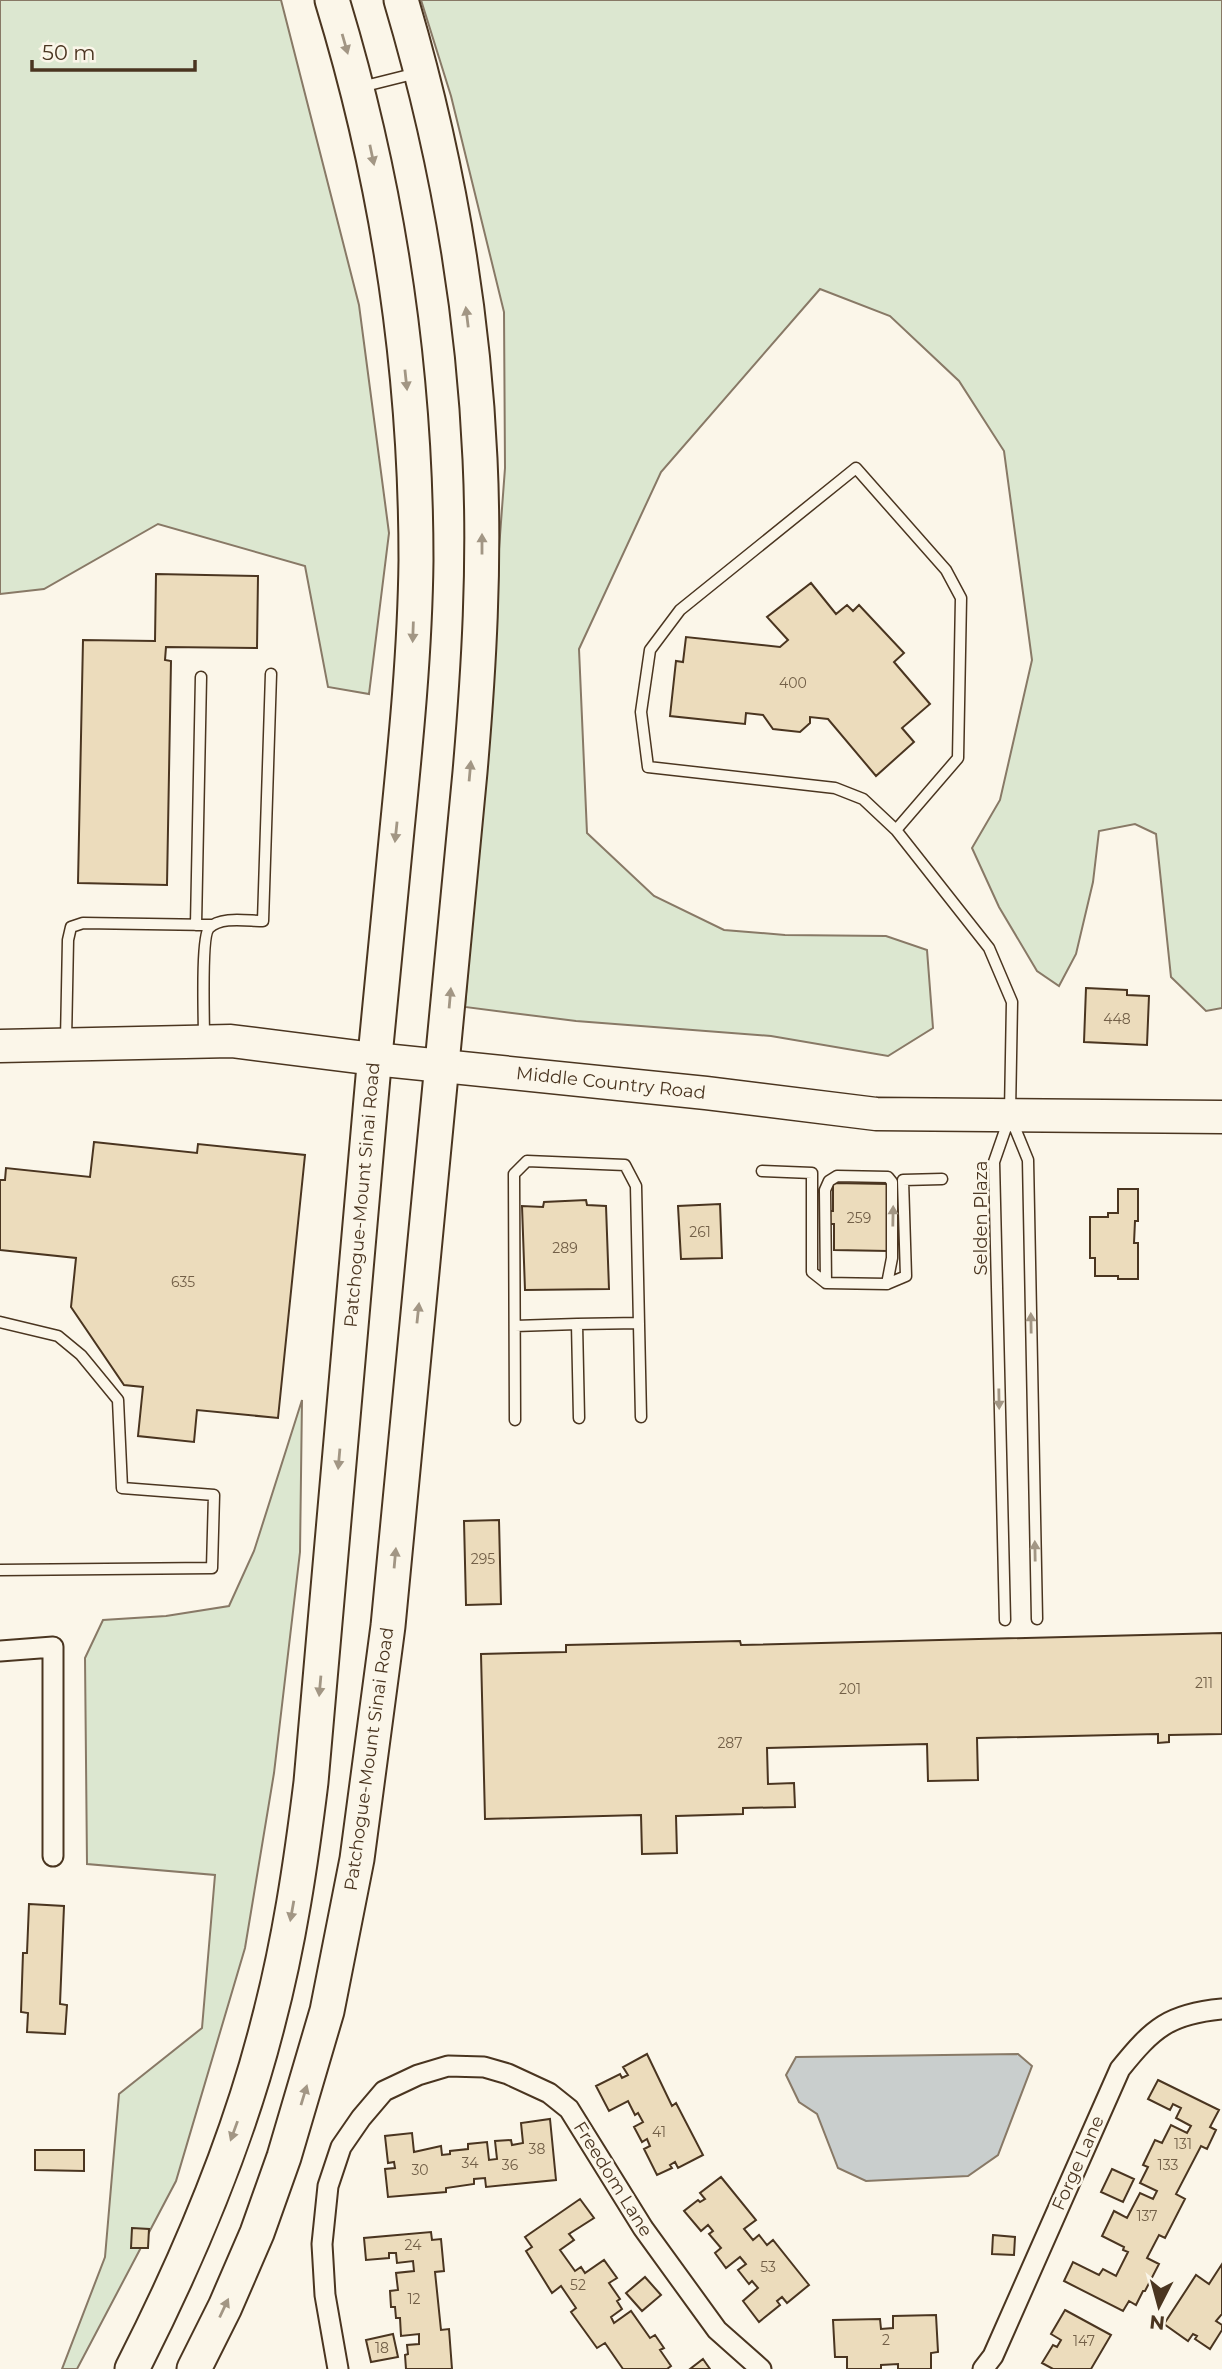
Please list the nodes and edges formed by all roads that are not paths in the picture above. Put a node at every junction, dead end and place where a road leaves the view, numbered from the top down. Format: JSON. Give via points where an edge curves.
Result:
{"nodes":[{"id":1,"x":332,"y":0,"type":"edge"},
{"id":2,"x":401,"y":0,"type":"edge"},
{"id":3,"x":421,"y":72,"type":"junction"},
{"id":4,"x":357,"y":88,"type":"junction"},
{"id":5,"x":271,"y":674,"type":"dead end"},
{"id":6,"x":201,"y":677,"type":"dead end"},
{"id":7,"x":896,"y":830,"type":"junction"},
{"id":8,"x":196,"y":925,"type":"junction"},
{"id":9,"x":212,"y":926,"type":"junction"},
{"id":10,"x":204,"y":1041,"type":"junction"},
{"id":11,"x":66,"y":1045,"type":"junction"},
{"id":12,"x":0,"y":1046,"type":"edge"},
{"id":13,"x":374,"y":1059,"type":"junction"},
{"id":14,"x":443,"y":1066,"type":"junction"},
{"id":15,"x":1010,"y":1116,"type":"junction"},
{"id":16,"x":1222,"y":1117,"type":"edge"},
{"id":17,"x":762,"y":1171,"type":"dead end"},
{"id":18,"x":942,"y":1179,"type":"dead end"},
{"id":19,"x":826,"y":1283,"type":"junction"},
{"id":20,"x":887,"y":1284,"type":"junction"},
{"id":21,"x":0,"y":1322,"type":"edge"},
{"id":22,"x":639,"y":1323,"type":"junction"},
{"id":23,"x":577,"y":1324,"type":"junction"},
{"id":24,"x":515,"y":1326,"type":"junction"},
{"id":25,"x":641,"y":1417,"type":"dead end"},
{"id":26,"x":579,"y":1419,"type":"dead end"},
{"id":27,"x":515,"y":1420,"type":"dead end"},
{"id":28,"x":0,"y":1570,"type":"edge"},
{"id":29,"x":1005,"y":1619,"type":"dead end"},
{"id":30,"x":1037,"y":1619,"type":"dead end"},
{"id":31,"x":0,"y":1651,"type":"edge"},
{"id":32,"x":53,"y":1856,"type":"dead end"},
{"id":33,"x":1222,"y":2009,"type":"edge"},
{"id":34,"x":132,"y":2369,"type":"edge"},
{"id":35,"x":194,"y":2369,"type":"edge"},
{"id":36,"x":338,"y":2369,"type":"edge"},
{"id":37,"x":761,"y":2369,"type":"edge"},
{"id":38,"x":983,"y":2369,"type":"edge"}],
"edges":[{"from":1,"to":4,"type":"highway","name":"Patchogue-Mount Sinai Road","one_way":true},
{"from":2,"to":3,"type":"highway","name":"Patchogue-Mount Sinai Road"},
{"from":3,"to":4,"type":"lane"},
{"from":14,"to":3,"type":"highway","name":"Patchogue-Mount Sinai Road","one_way":true,"via":[[477,698],[482,517],[461,265]]},
{"from":4,"to":13,"type":"highway","name":"Patchogue-Mount Sinai Road","one_way":true,"via":[[390,250],[415,486],[413,644]]},
{"from":5,"to":9,"type":"lane","via":[[262,921],[227,920]]},
{"from":6,"to":8,"type":"lane"},
{"from":7,"to":7,"type":"lane","via":[[958,758],[961,598],[946,570],[856,468],[680,610],[650,650],[640,712],[648,766],[835,789],[863,799]]},
{"from":7,"to":15,"type":"lane","via":[[989,948],[1012,1002]]},
{"from":8,"to":9,"type":"lane"},
{"from":8,"to":11,"type":"lane","via":[[83,923],[71,927]]},
{"from":9,"to":10,"type":"lane","via":[[206,930],[204,947]]},
{"from":10,"to":11,"type":"main road","name":"Middle Country Road"},
{"from":10,"to":13,"type":"main road","name":"Middle Country Road"},
{"from":11,"to":12,"type":"main road","name":"Middle Country Road"},
{"from":13,"to":14,"type":"main road","name":"Middle Country Road"},
{"from":13,"to":34,"type":"highway","name":"Patchogue-Mount Sinai Road","one_way":true,"via":[[311,1782],[289,1930],[246,2099],[188,2250]]},
{"from":14,"to":15,"type":"main road","name":"Middle Country Road","via":[[876,1114]]},
{"from":35,"to":14,"type":"highway","name":"Patchogue-Mount Sinai Road","one_way":true,"via":[[225,2307],[285,2157],[343,1939],[388,1626]]},
{"from":15,"to":16,"type":"main road","name":"Middle Country Road"},
{"from":15,"to":29,"type":"lane","name":"Selden Plaza","one_way":true,"via":[[994,1162]]},
{"from":30,"to":15,"type":"lane","one_way":true,"via":[[1028,1160]]},
{"from":17,"to":19,"type":"lane","via":[[812,1172],[813,1272]]},
{"from":18,"to":20,"type":"lane","via":[[903,1180],[906,1276]]},
{"from":19,"to":20,"type":"lane"},
{"from":20,"to":19,"type":"lane","one_way":true,"via":[[892,1258],[892,1182],[888,1177],[837,1176],[825,1190]]},
{"from":21,"to":28,"type":"lane","via":[[58,1336],[81,1355],[118,1400],[122,1488],[214,1495],[212,1568]]},
{"from":22,"to":23,"type":"lane"},
{"from":22,"to":24,"type":"lane","via":[[636,1186],[625,1165],[527,1161],[514,1174]]},
{"from":22,"to":25,"type":"lane"},
{"from":23,"to":24,"type":"lane"},
{"from":23,"to":26,"type":"lane"},
{"from":24,"to":27,"type":"lane"},
{"from":31,"to":32,"type":"street","via":[[53,1647]]},
{"from":33,"to":38,"type":"street","name":"Forge Lane","via":[[1192,2012],[1163,2024],[1120,2069],[993,2356]]},
{"from":36,"to":37,"type":"street","name":"Freedom Lane","via":[[322,2244],[328,2186],[341,2147],[384,2091],[448,2066],[484,2067],[509,2074],[569,2109],[643,2228],[716,2330]]}]}
